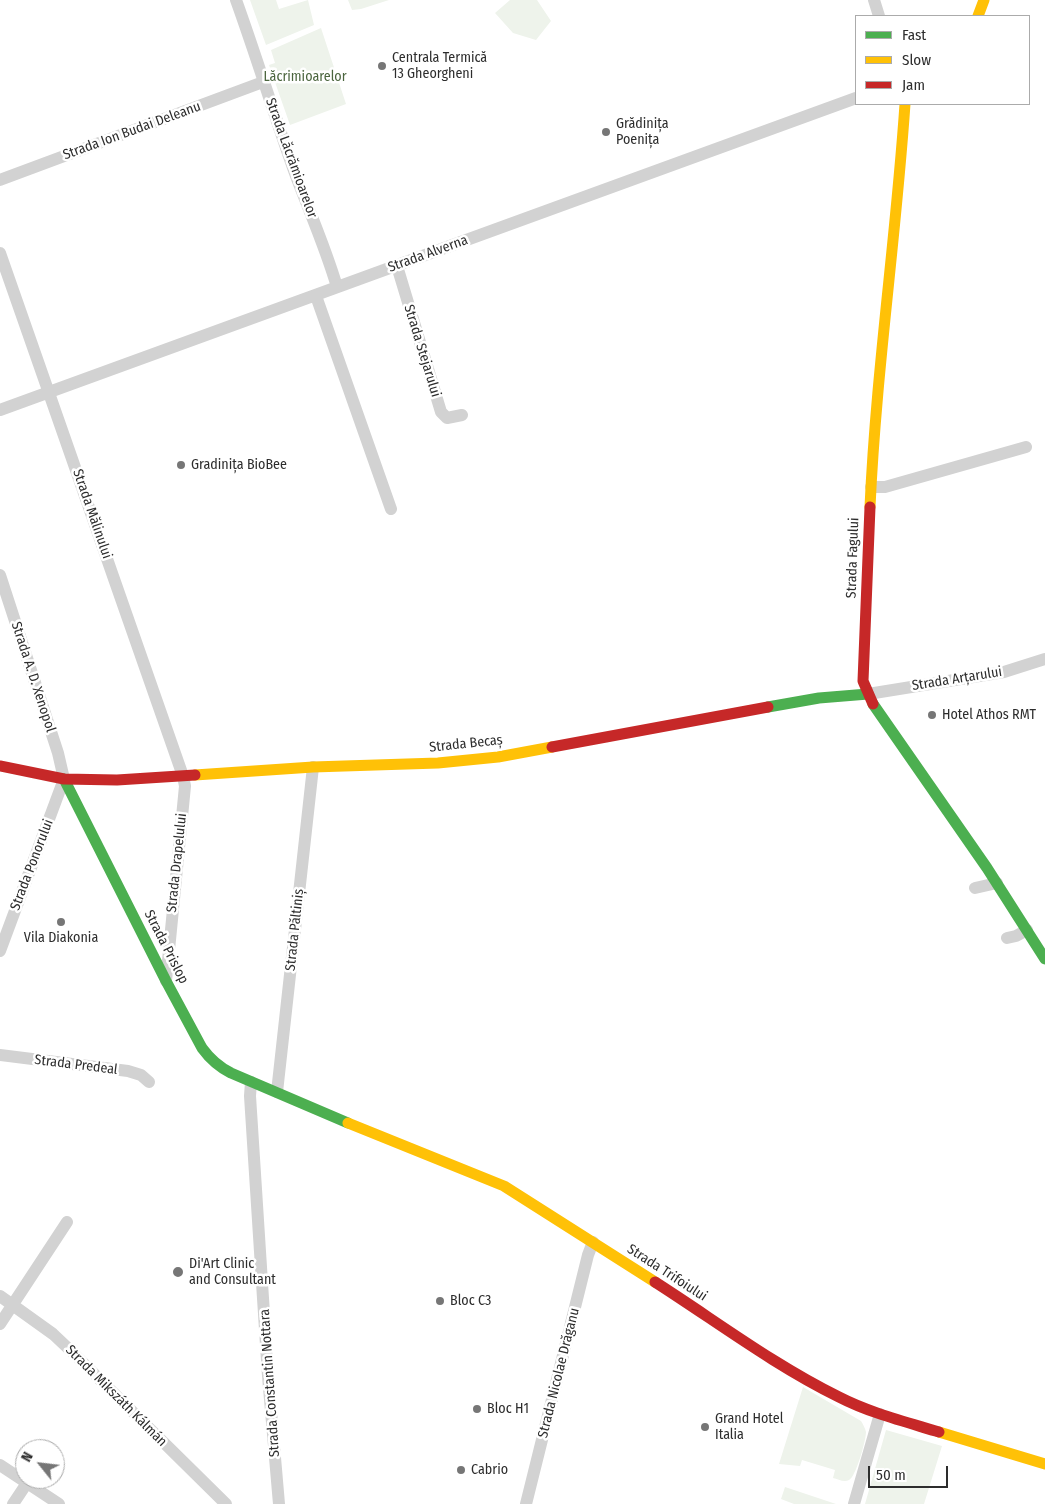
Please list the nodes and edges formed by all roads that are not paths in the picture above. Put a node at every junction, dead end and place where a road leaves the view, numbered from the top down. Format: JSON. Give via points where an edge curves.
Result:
{"nodes":[{"id":1,"x":236,"y":0,"type":"edge"},
{"id":2,"x":874,"y":0,"type":"edge"},
{"id":3,"x":984,"y":0,"type":"edge"},
{"id":4,"x":879,"y":15,"type":"edge"},
{"id":5,"x":978,"y":15,"type":"edge"},
{"id":6,"x":263,"y":82,"type":"junction"},
{"id":7,"x":855,"y":98,"type":"edge"},
{"id":8,"x":905,"y":105,"type":"edge"},
{"id":9,"x":0,"y":180,"type":"edge"},
{"id":10,"x":0,"y":253,"type":"edge"},
{"id":11,"x":397,"y":266,"type":"junction"},
{"id":12,"x":337,"y":287,"type":"junction"},
{"id":13,"x":316,"y":296,"type":"junction"},
{"id":14,"x":49,"y":392,"type":"junction"},
{"id":15,"x":0,"y":410,"type":"edge"},
{"id":16,"x":462,"y":415,"type":"dead end"},
{"id":17,"x":1026,"y":447,"type":"dead end"},
{"id":18,"x":871,"y":487,"type":"junction"},
{"id":19,"x":391,"y":509,"type":"dead end"},
{"id":20,"x":0,"y":576,"type":"edge"},
{"id":21,"x":1045,"y":658,"type":"edge"},
{"id":22,"x":868,"y":694,"type":"junction"},
{"id":23,"x":0,"y":766,"type":"edge"},
{"id":24,"x":313,"y":767,"type":"junction"},
{"id":25,"x":183,"y":776,"type":"junction"},
{"id":26,"x":64,"y":779,"type":"junction"},
{"id":27,"x":997,"y":882,"type":"junction"},
{"id":28,"x":975,"y":888,"type":"dead end"},
{"id":29,"x":1027,"y":930,"type":"junction"},
{"id":30,"x":1007,"y":938,"type":"dead end"},
{"id":31,"x":0,"y":951,"type":"edge"},
{"id":32,"x":1045,"y":959,"type":"edge"},
{"id":33,"x":166,"y":981,"type":"junction"},
{"id":34,"x":0,"y":1055,"type":"edge"},
{"id":35,"x":149,"y":1082,"type":"dead end"},
{"id":36,"x":251,"y":1082,"type":"junction"},
{"id":37,"x":277,"y":1092,"type":"junction"},
{"id":38,"x":67,"y":1222,"type":"dead end"},
{"id":39,"x":593,"y":1242,"type":"junction"},
{"id":40,"x":0,"y":1296,"type":"edge"},
{"id":41,"x":13,"y":1304,"type":"junction"},
{"id":42,"x":0,"y":1324,"type":"edge"},
{"id":43,"x":880,"y":1414,"type":"junction"},
{"id":44,"x":1045,"y":1464,"type":"edge"},
{"id":45,"x":0,"y":1465,"type":"edge"},
{"id":46,"x":15,"y":1475,"type":"edge"},
{"id":47,"x":23,"y":1489,"type":"edge"},
{"id":48,"x":36,"y":1489,"type":"edge"},
{"id":49,"x":13,"y":1504,"type":"edge"},
{"id":50,"x":59,"y":1504,"type":"edge"},
{"id":51,"x":226,"y":1504,"type":"edge"},
{"id":52,"x":280,"y":1504,"type":"edge"},
{"id":53,"x":526,"y":1504,"type":"edge"},
{"id":54,"x":854,"y":1504,"type":"edge"}],
"edges":[{"from":1,"to":6,"type":"street","name":"Strada Lăcrămioarelor"},
{"from":2,"to":4,"type":"street"},
{"from":3,"to":5,"type":"street"},
{"from":6,"to":9,"type":"street","name":"Strada Ion Budai Deleanu"},
{"from":6,"to":12,"type":"street","name":"Strada Lăcrămioarelor"},
{"from":7,"to":11,"type":"street","name":"Strada Alverna"},
{"from":8,"to":18,"type":"street","name":"Strada Fagului"},
{"from":10,"to":14,"type":"street","name":"Strada Mălinului"},
{"from":11,"to":12,"type":"street","name":"Strada Alverna"},
{"from":11,"to":16,"type":"street","name":"Strada Stejarului","via":[[441,412],[447,418]]},
{"from":12,"to":13,"type":"street","name":"Strada Alverna"},
{"from":13,"to":14,"type":"street","name":"Strada Alverna"},
{"from":13,"to":19,"type":"street"},
{"from":14,"to":15,"type":"street","name":"Strada Alverna"},
{"from":14,"to":25,"type":"street","name":"Strada Mălinului"},
{"from":17,"to":18,"type":"street","via":[[885,487]]},
{"from":18,"to":22,"type":"street","name":"Strada Fagului","via":[[863,666],[863,681]]},
{"from":20,"to":26,"type":"street","name":"Strada A. D. Xenopol"},
{"from":21,"to":22,"type":"street","name":"Strada Arțarului","via":[[1004,672]]},
{"from":22,"to":24,"type":"street","name":"Strada Becaș","via":[[812,699],[498,756],[438,763]]},
{"from":22,"to":27,"type":"street","name":"Strada Fagului"},
{"from":23,"to":26,"type":"street","name":"Strada Becaș"},
{"from":24,"to":25,"type":"street","name":"Strada Becaș"},
{"from":24,"to":37,"type":"street","name":"Strada Păltiniș"},
{"from":25,"to":26,"type":"street","name":"Strada Becaș"},
{"from":25,"to":33,"type":"street","name":"Strada Drapelului","via":[[185,786]]},
{"from":26,"to":31,"type":"street","name":"Strada Ponorului"},
{"from":26,"to":33,"type":"street","name":"Strada Prislop"},
{"from":27,"to":28,"type":"street"},
{"from":27,"to":29,"type":"street","name":"Strada Fagului"},
{"from":29,"to":30,"type":"street"},
{"from":29,"to":32,"type":"street","name":"Strada Fagului"},
{"from":33,"to":36,"type":"street","name":"Strada Prislop","via":[[208,1058]]},
{"from":34,"to":35,"type":"street","name":"Strada Predeal","via":[[128,1071]]},
{"from":36,"to":37,"type":"street","name":"Strada Prislop"},
{"from":36,"to":52,"type":"street","name":"Strada Constantin Nottara","via":[[268,1367]]},
{"from":37,"to":39,"type":"street","name":"Strada Trifoiului","via":[[504,1186]]},
{"from":38,"to":41,"type":"street"},
{"from":39,"to":43,"type":"street","name":"Strada Trifoiului","via":[[801,1378]]},
{"from":39,"to":53,"type":"street","name":"Strada Nicolae Drăganu"},
{"from":40,"to":41,"type":"street","name":"Strada Mikszáth Kálmán"},
{"from":41,"to":42,"type":"street"},
{"from":41,"to":51,"type":"street","name":"Strada Mikszáth Kálmán","via":[[53,1334]]},
{"from":43,"to":44,"type":"street","name":"Strada Trifoiului"},
{"from":43,"to":54,"type":"street"},
{"from":45,"to":46,"type":"street"},
{"from":47,"to":49,"type":"street"},
{"from":48,"to":50,"type":"street"}]}
